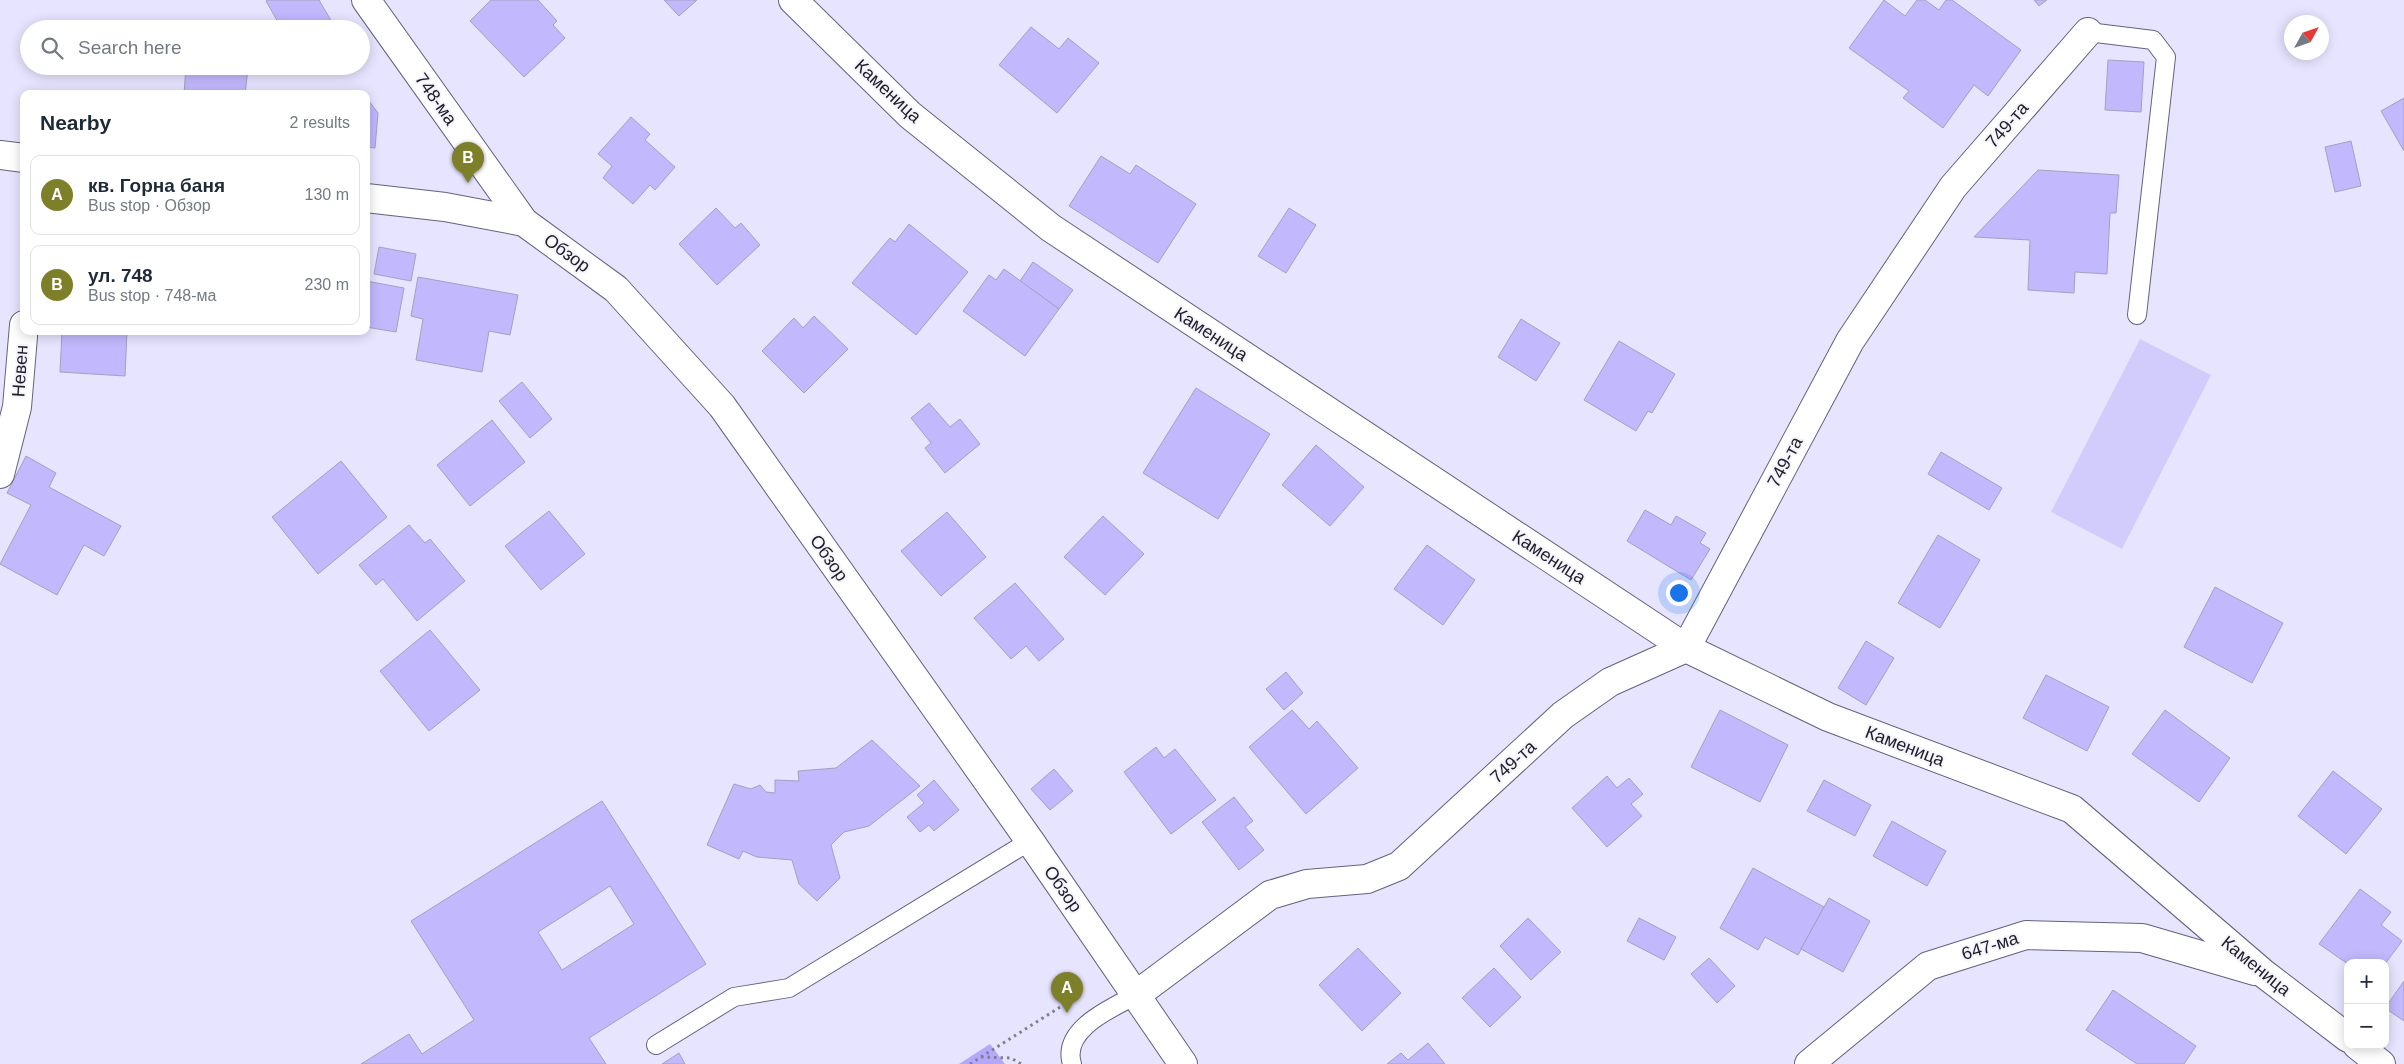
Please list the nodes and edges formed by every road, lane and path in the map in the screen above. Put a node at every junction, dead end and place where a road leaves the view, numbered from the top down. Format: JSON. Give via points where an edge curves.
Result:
{"nodes":[{"id":1,"x":366,"y":0,"type":"edge"},
{"id":2,"x":793,"y":0,"type":"edge"},
{"id":3,"x":2088,"y":32,"type":"joint"},
{"id":4,"x":0,"y":155,"type":"edge"},
{"id":5,"x":20,"y":158,"type":"edge"},
{"id":6,"x":370,"y":198,"type":"edge"},
{"id":7,"x":524,"y":222,"type":"junction"},
{"id":8,"x":2137,"y":315,"type":"dead end"},
{"id":9,"x":23,"y":335,"type":"edge"},
{"id":10,"x":0,"y":474,"type":"edge"},
{"id":11,"x":1686,"y":648,"type":"junction"},
{"id":12,"x":1030,"y":841,"type":"junction"},
{"id":13,"x":2263,"y":973,"type":"junction"},
{"id":14,"x":1136,"y":995,"type":"junction"},
{"id":15,"x":1070,"y":1001,"type":"dead end"},
{"id":16,"x":2344,"y":1035,"type":"edge"},
{"id":17,"x":656,"y":1045,"type":"dead end"},
{"id":18,"x":2362,"y":1049,"type":"edge"},
{"id":19,"x":980,"y":1058,"type":"junction"},
{"id":20,"x":970,"y":1064,"type":"edge"},
{"id":21,"x":1021,"y":1064,"type":"edge"},
{"id":22,"x":1072,"y":1064,"type":"edge"},
{"id":23,"x":1183,"y":1064,"type":"edge"},
{"id":24,"x":1809,"y":1064,"type":"edge"},
{"id":25,"x":2381,"y":1064,"type":"edge"}],
"edges":[{"from":1,"to":7,"type":"street","name":"748-ма"},
{"from":2,"to":11,"type":"street","name":"Каменица","via":[[910,115],[1051,228]]},
{"from":3,"to":8,"type":"lane","name":"749-та","via":[[2153,40],[2166,57]]},
{"from":3,"to":11,"type":"street","name":"749-та","via":[[1953,187],[1850,341]]},
{"from":4,"to":5,"type":"street"},
{"from":6,"to":7,"type":"street","name":"Обзор","via":[[445,207]]},
{"from":7,"to":12,"type":"street","name":"Обзор","via":[[616,289],[722,406]]},
{"from":9,"to":10,"type":"street","name":"Невен","via":[[18,407]]},
{"from":11,"to":13,"type":"street","name":"Каменица","via":[[1828,717],[2072,810]]},
{"from":11,"to":14,"type":"street","name":"749-та","via":[[1610,682],[1563,715],[1399,866],[1368,879],[1307,884],[1270,895]]},
{"from":12,"to":14,"type":"street","name":"Обзор"},
{"from":12,"to":17,"type":"lane","via":[[789,988],[734,997]]},
{"from":13,"to":16,"type":"street","name":"Каменица"},
{"from":13,"to":24,"type":"street","name":"647-ма","via":[[2142,938],[2026,935],[1928,966]]},
{"from":14,"to":22,"type":"lane","via":[[1101,1014],[1081,1031],[1070,1048]]},
{"from":14,"to":23,"type":"street","name":"Обзор"},
{"from":15,"to":19,"type":"path"},
{"from":18,"to":25,"type":"street"},
{"from":19,"to":20,"type":"path"},
{"from":19,"to":21,"type":"path","via":[[1011,1058]]}]}
